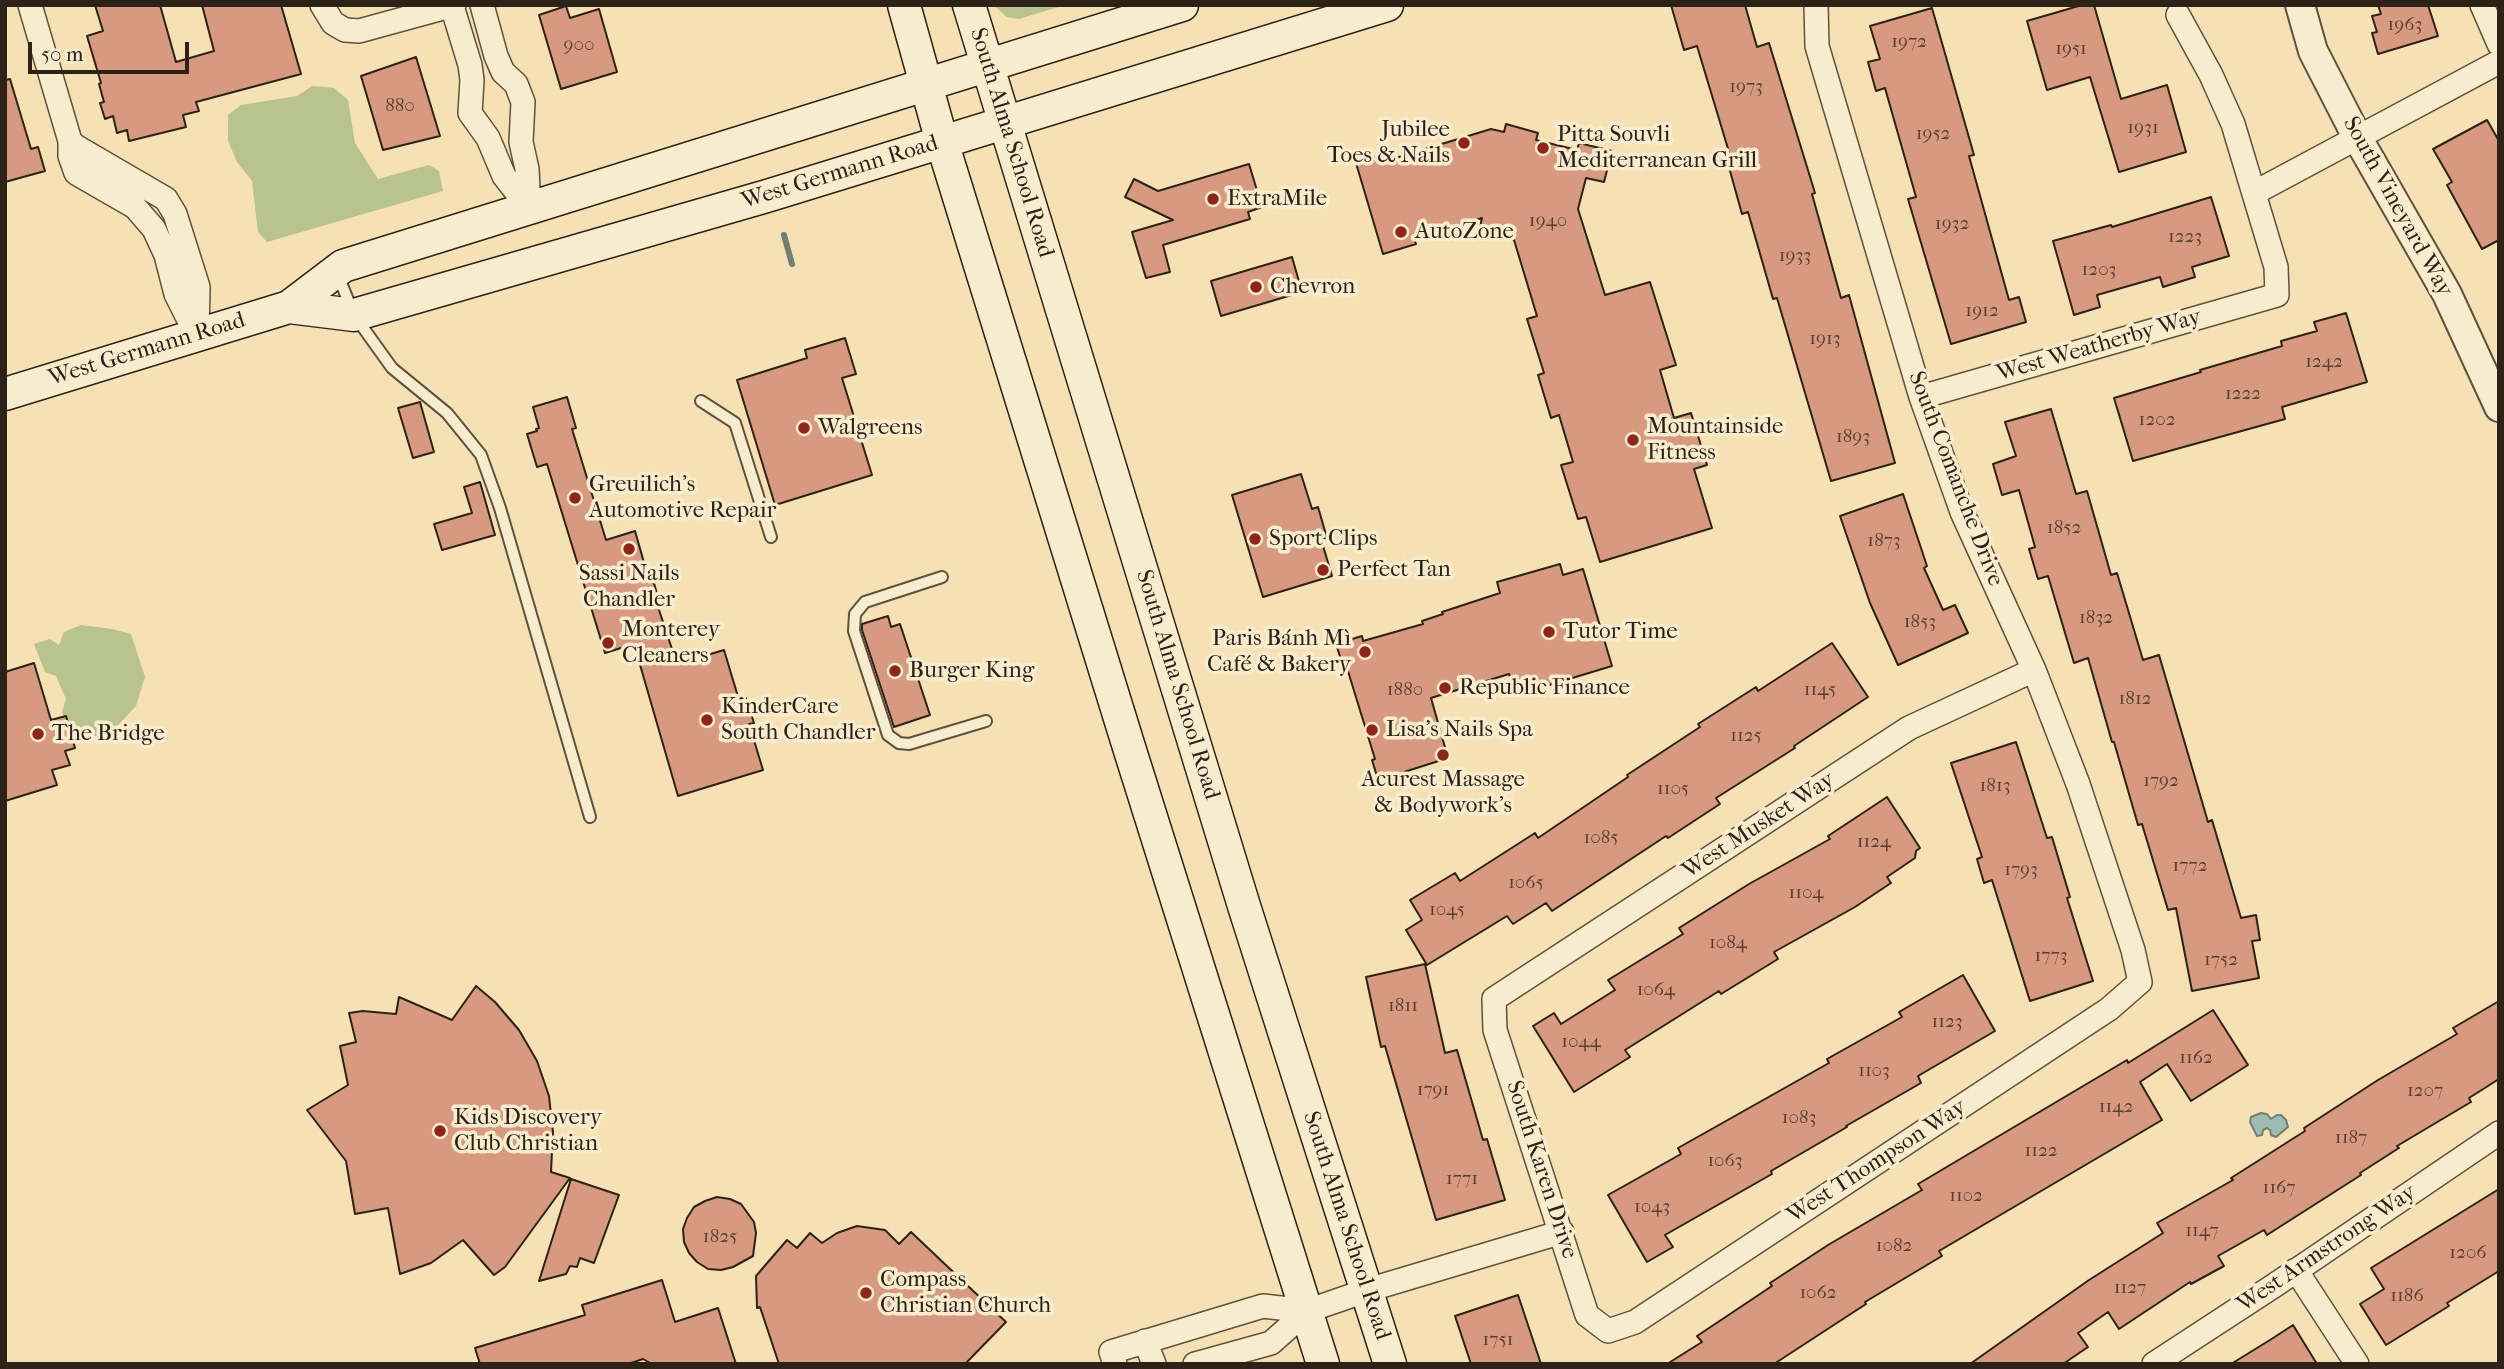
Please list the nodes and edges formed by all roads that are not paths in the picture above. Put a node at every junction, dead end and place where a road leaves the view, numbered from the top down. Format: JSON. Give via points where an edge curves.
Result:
{"nodes":[{"id":1,"x":30,"y":5,"type":"edge"},
{"id":2,"x":482,"y":5,"type":"edge"},
{"id":3,"x":904,"y":5,"type":"edge"},
{"id":4,"x":969,"y":5,"type":"edge"},
{"id":5,"x":1182,"y":5,"type":"edge"},
{"id":6,"x":1387,"y":5,"type":"edge"},
{"id":7,"x":1816,"y":5,"type":"edge"},
{"id":8,"x":2300,"y":5,"type":"edge"},
{"id":9,"x":2482,"y":5,"type":"edge"},
{"id":10,"x":453,"y":6,"type":"edge"},
{"id":11,"x":328,"y":14,"type":"edge"},
{"id":12,"x":2178,"y":15,"type":"dead end"},
{"id":13,"x":2499,"y":44,"type":"edge"},
{"id":14,"x":2499,"y":62,"type":"edge"},
{"id":15,"x":986,"y":65,"type":"junction"},
{"id":16,"x":503,"y":72,"type":"junction"},
{"id":17,"x":472,"y":80,"type":"junction"},
{"id":18,"x":926,"y":84,"type":"junction"},
{"id":19,"x":1004,"y":124,"type":"junction"},
{"id":20,"x":2357,"y":137,"type":"junction"},
{"id":21,"x":942,"y":142,"type":"junction"},
{"id":22,"x":73,"y":144,"type":"junction"},
{"id":23,"x":2254,"y":193,"type":"junction"},
{"id":24,"x":529,"y":208,"type":"junction"},
{"id":25,"x":175,"y":214,"type":"junction"},
{"id":26,"x":153,"y":229,"type":"junction"},
{"id":27,"x":336,"y":271,"type":"junction"},
{"id":28,"x":289,"y":307,"type":"junction"},
{"id":29,"x":354,"y":315,"type":"junction"},
{"id":30,"x":197,"y":335,"type":"junction"},
{"id":31,"x":5,"y":394,"type":"edge"},
{"id":32,"x":1921,"y":397,"type":"junction"},
{"id":33,"x":701,"y":401,"type":"dead end"},
{"id":34,"x":2499,"y":407,"type":"edge"},
{"id":35,"x":771,"y":537,"type":"dead end"},
{"id":36,"x":943,"y":577,"type":"dead end"},
{"id":37,"x":2034,"y":670,"type":"junction"},
{"id":38,"x":986,"y":721,"type":"dead end"},
{"id":39,"x":590,"y":817,"type":"dead end"},
{"id":40,"x":2140,"y":982,"type":"joint"},
{"id":41,"x":1494,"y":999,"type":"joint"},
{"id":42,"x":2499,"y":1133,"type":"edge"},
{"id":43,"x":1562,"y":1232,"type":"junction"},
{"id":44,"x":2296,"y":1270,"type":"junction"},
{"id":45,"x":1368,"y":1290,"type":"junction"},
{"id":46,"x":1307,"y":1311,"type":"junction"},
{"id":47,"x":1608,"y":1331,"type":"joint"},
{"id":48,"x":1145,"y":1341,"type":"junction"},
{"id":49,"x":1113,"y":1358,"type":"edge"},
{"id":50,"x":1154,"y":1364,"type":"edge"},
{"id":51,"x":1195,"y":1364,"type":"edge"},
{"id":52,"x":1323,"y":1364,"type":"edge"},
{"id":53,"x":1390,"y":1364,"type":"edge"},
{"id":54,"x":2154,"y":1364,"type":"edge"},
{"id":55,"x":2357,"y":1364,"type":"edge"}],
"edges":[{"from":1,"to":22,"type":"street"},
{"from":2,"to":16,"type":"street"},
{"from":3,"to":18,"type":"main road"},
{"from":4,"to":15,"type":"main road","name":"South Alma School Road"},
{"from":5,"to":15,"type":"main road","name":"West Germann Road"},
{"from":6,"to":19,"type":"main road","name":"West Germann Road"},
{"from":7,"to":32,"type":"street","name":"South Comanche Drive","via":[[1817,46]]},
{"from":8,"to":20,"type":"street","name":"South Vineyard Way","via":[[2314,51]]},
{"from":9,"to":13,"type":"street"},
{"from":10,"to":11,"type":"street","via":[[359,31],[345,30]]},
{"from":10,"to":17,"type":"street"},
{"from":12,"to":23,"type":"street","via":[[2233,124]]},
{"from":14,"to":20,"type":"street"},
{"from":15,"to":18,"type":"main road","name":"West Germann Road"},
{"from":15,"to":19,"type":"main road","name":"South Alma School Road"},
{"from":16,"to":17,"type":"street"},
{"from":16,"to":24,"type":"street","via":[[516,85],[523,102],[521,142]]},
{"from":17,"to":24,"type":"street","via":[[470,113],[488,138],[504,176]]},
{"from":18,"to":21,"type":"main road"},
{"from":18,"to":24,"type":"main road","name":"West Germann Road"},
{"from":19,"to":21,"type":"main road","name":"West Germann Road"},
{"from":19,"to":45,"type":"main road","name":"South Alma School Road","via":[[1244,906]]},
{"from":20,"to":23,"type":"street"},
{"from":20,"to":34,"type":"street","name":"South Vineyard Way","via":[[2447,294]]},
{"from":21,"to":29,"type":"main road","name":"West Germann Road"},
{"from":21,"to":46,"type":"main road","via":[[1124,745]]},
{"from":22,"to":25,"type":"street","via":[[166,199]]},
{"from":22,"to":26,"type":"street","via":[[76,173],[135,207]]},
{"from":23,"to":32,"type":"street","name":"West Weatherby Way","via":[[2276,267],[2277,295]]},
{"from":24,"to":27,"type":"main road","name":"West Germann Road"},
{"from":25,"to":26,"type":"street"},
{"from":25,"to":30,"type":"street","via":[[198,287]]},
{"from":26,"to":30,"type":"street"},
{"from":27,"to":28,"type":"main road","name":"West Germann Road"},
{"from":27,"to":29,"type":"lane"},
{"from":28,"to":29,"type":"main road","name":"West Germann Road"},
{"from":28,"to":30,"type":"main road","name":"West Germann Road"},
{"from":29,"to":39,"type":"lane","via":[[392,368],[447,413],[481,456]]},
{"from":30,"to":31,"type":"main road","name":"West Germann Road"},
{"from":32,"to":37,"type":"street","name":"South Comanche Drive","via":[[1962,512]]},
{"from":33,"to":35,"type":"lane","via":[[736,423]]},
{"from":36,"to":38,"type":"lane","via":[[865,602],[855,614],[854,631],[888,735],[899,743]]},
{"from":37,"to":40,"type":"street","name":"South Comanche Drive","via":[[2078,784]]},
{"from":37,"to":41,"type":"street","name":"West Musket Way","via":[[1909,728]]},
{"from":40,"to":47,"type":"street","name":"West Thompson Way","via":[[2109,1009],[1635,1322]]},
{"from":41,"to":43,"type":"street","name":"South Karen Drive","via":[[1495,1030]]},
{"from":42,"to":44,"type":"street","name":"West Armstrong Way"},
{"from":43,"to":45,"type":"street"},
{"from":43,"to":47,"type":"street","name":"South Karen Drive","via":[[1587,1315]]},
{"from":44,"to":54,"type":"street","name":"West Armstrong Way"},
{"from":44,"to":55,"type":"street"},
{"from":45,"to":46,"type":"street"},
{"from":45,"to":53,"type":"main road","name":"South Alma School Road"},
{"from":46,"to":48,"type":"street","via":[[1263,1306]]},
{"from":46,"to":51,"type":"street","via":[[1271,1343]]},
{"from":46,"to":52,"type":"main road"},
{"from":48,"to":49,"type":"street"},
{"from":48,"to":50,"type":"street"}]}
